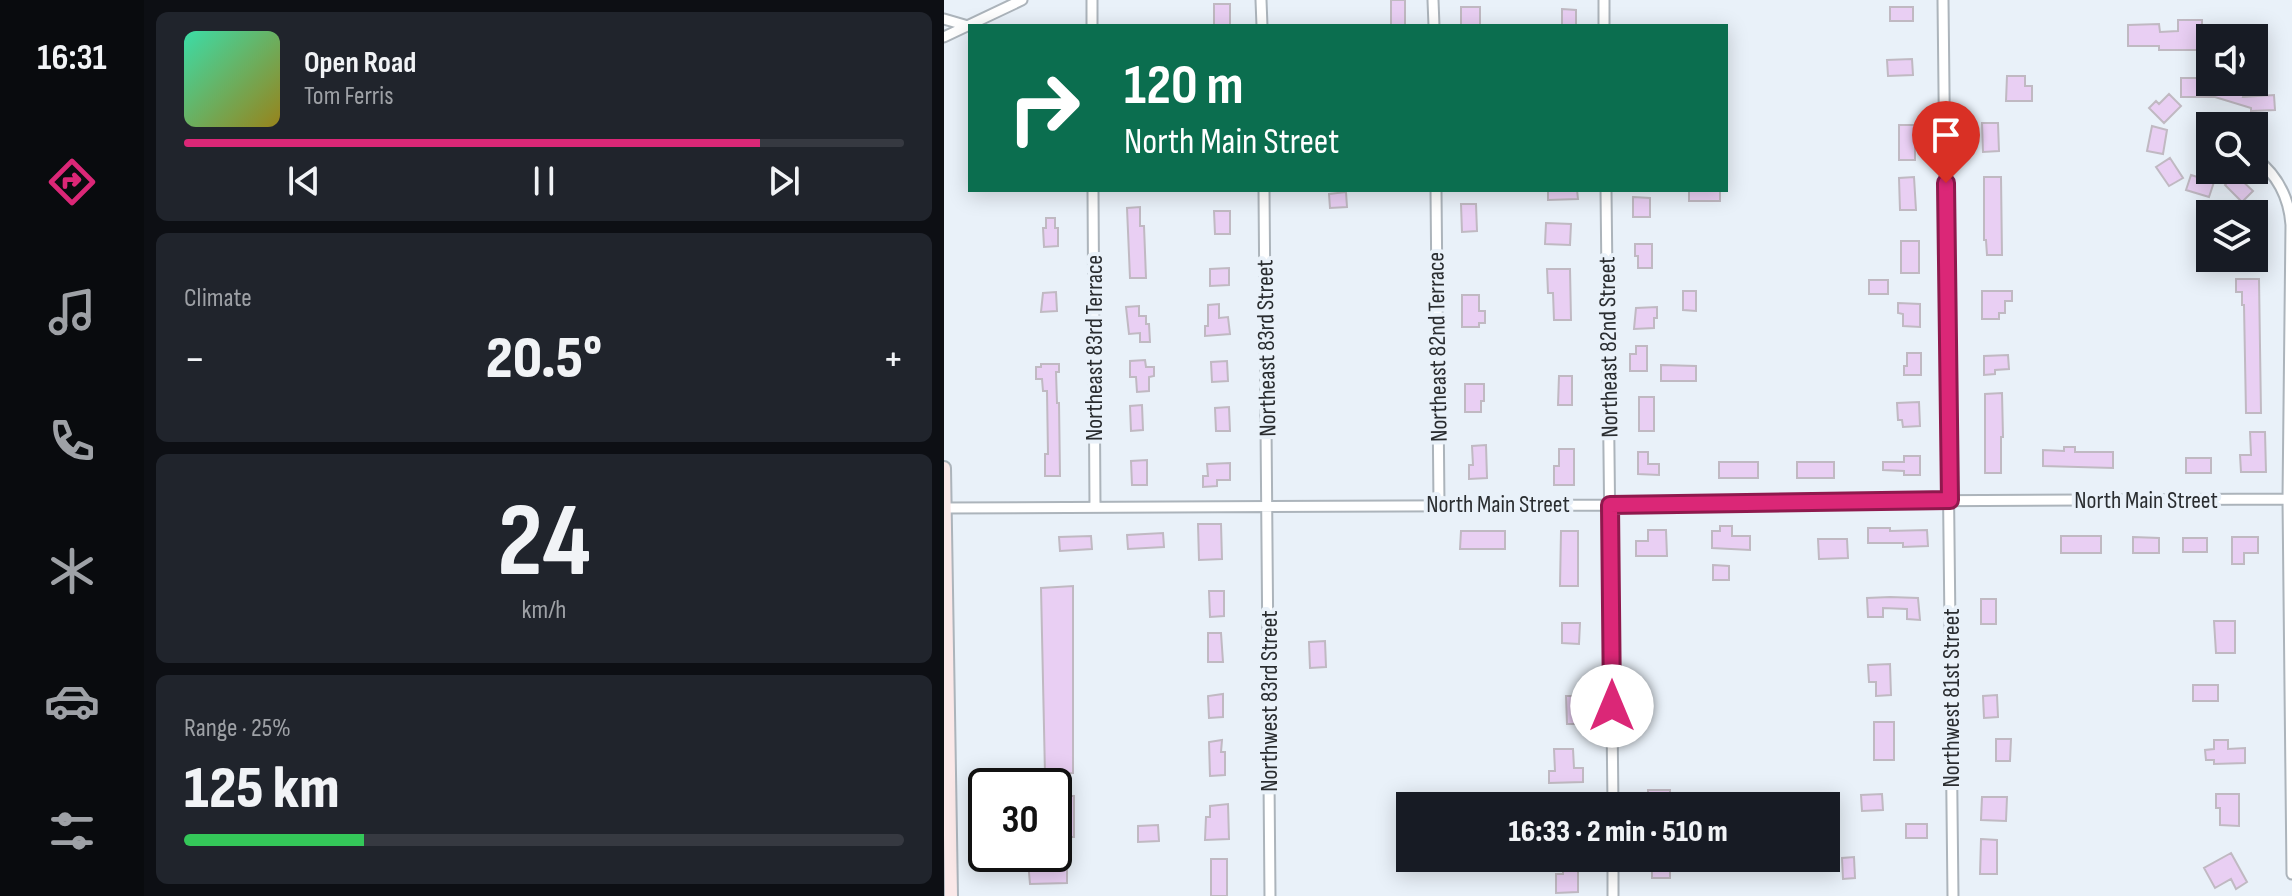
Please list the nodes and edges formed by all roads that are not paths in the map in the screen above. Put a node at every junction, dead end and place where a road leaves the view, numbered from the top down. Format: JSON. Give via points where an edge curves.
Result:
{"nodes":[{"id":1,"x":1022,"y":0,"type":"edge"},
{"id":2,"x":1092,"y":0,"type":"edge"},
{"id":3,"x":1261,"y":0,"type":"edge"},
{"id":4,"x":1433,"y":0,"type":"edge"},
{"id":5,"x":1604,"y":0,"type":"edge"},
{"id":6,"x":1943,"y":0,"type":"edge"},
{"id":7,"x":944,"y":19,"type":"edge"},
{"id":8,"x":972,"y":24,"type":"edge"},
{"id":9,"x":1092,"y":24,"type":"edge"},
{"id":10,"x":1262,"y":24,"type":"edge"},
{"id":11,"x":1434,"y":24,"type":"edge"},
{"id":12,"x":1604,"y":24,"type":"edge"},
{"id":13,"x":968,"y":26,"type":"joint"},
{"id":14,"x":944,"y":37,"type":"edge"},
{"id":15,"x":2268,"y":168,"type":"edge"},
{"id":16,"x":1093,"y":192,"type":"edge"},
{"id":17,"x":1264,"y":192,"type":"edge"},
{"id":18,"x":1436,"y":192,"type":"edge"},
{"id":19,"x":1606,"y":192,"type":"edge"},
{"id":20,"x":944,"y":468,"type":"edge"},
{"id":21,"x":2290,"y":499,"type":"edge"},
{"id":22,"x":1950,"y":500,"type":"junction"},
{"id":23,"x":1439,"y":504,"type":"junction"},
{"id":24,"x":1610,"y":505,"type":"junction"},
{"id":25,"x":1267,"y":506,"type":"junction"},
{"id":26,"x":1095,"y":507,"type":"junction"},
{"id":27,"x":944,"y":508,"type":"edge"},
{"id":28,"x":1613,"y":792,"type":"edge"},
{"id":29,"x":1613,"y":872,"type":"edge"},
{"id":30,"x":2292,"y":874,"type":"edge"},
{"id":31,"x":951,"y":896,"type":"edge"},
{"id":32,"x":1270,"y":896,"type":"edge"},
{"id":33,"x":1613,"y":896,"type":"edge"},
{"id":34,"x":1953,"y":896,"type":"edge"}],
"edges":[{"from":1,"to":8,"type":"street"},
{"from":2,"to":9,"type":"street"},
{"from":3,"to":10,"type":"street"},
{"from":4,"to":11,"type":"street"},
{"from":5,"to":12,"type":"street"},
{"from":6,"to":22,"type":"street","name":"Northwest 81st Street"},
{"from":7,"to":13,"type":"street"},
{"from":13,"to":14,"type":"street"},
{"from":15,"to":21,"type":"street","via":[[2290,216]]},
{"from":16,"to":26,"type":"street","name":"Northeast 83rd Terrace"},
{"from":17,"to":25,"type":"street","name":"Northeast 83rd Street"},
{"from":18,"to":23,"type":"street","name":"Northeast 82nd Terrace"},
{"from":19,"to":24,"type":"street","name":"Northeast 82nd Street"},
{"from":20,"to":27,"type":"main road"},
{"from":21,"to":22,"type":"street","name":"North Main Street"},
{"from":21,"to":30,"type":"street"},
{"from":22,"to":24,"type":"street","name":"North Main Street"},
{"from":22,"to":34,"type":"street","name":"Northwest 81st Street"},
{"from":23,"to":24,"type":"street","name":"North Main Street"},
{"from":23,"to":25,"type":"street","name":"North Main Street"},
{"from":24,"to":28,"type":"street","name":"Northeast 82nd Street"},
{"from":25,"to":26,"type":"street","name":"North Main Street"},
{"from":25,"to":32,"type":"street","name":"Northwest 83rd Street"},
{"from":26,"to":27,"type":"street","name":"North Main Street"},
{"from":27,"to":31,"type":"main road"},
{"from":29,"to":33,"type":"street"}]}
